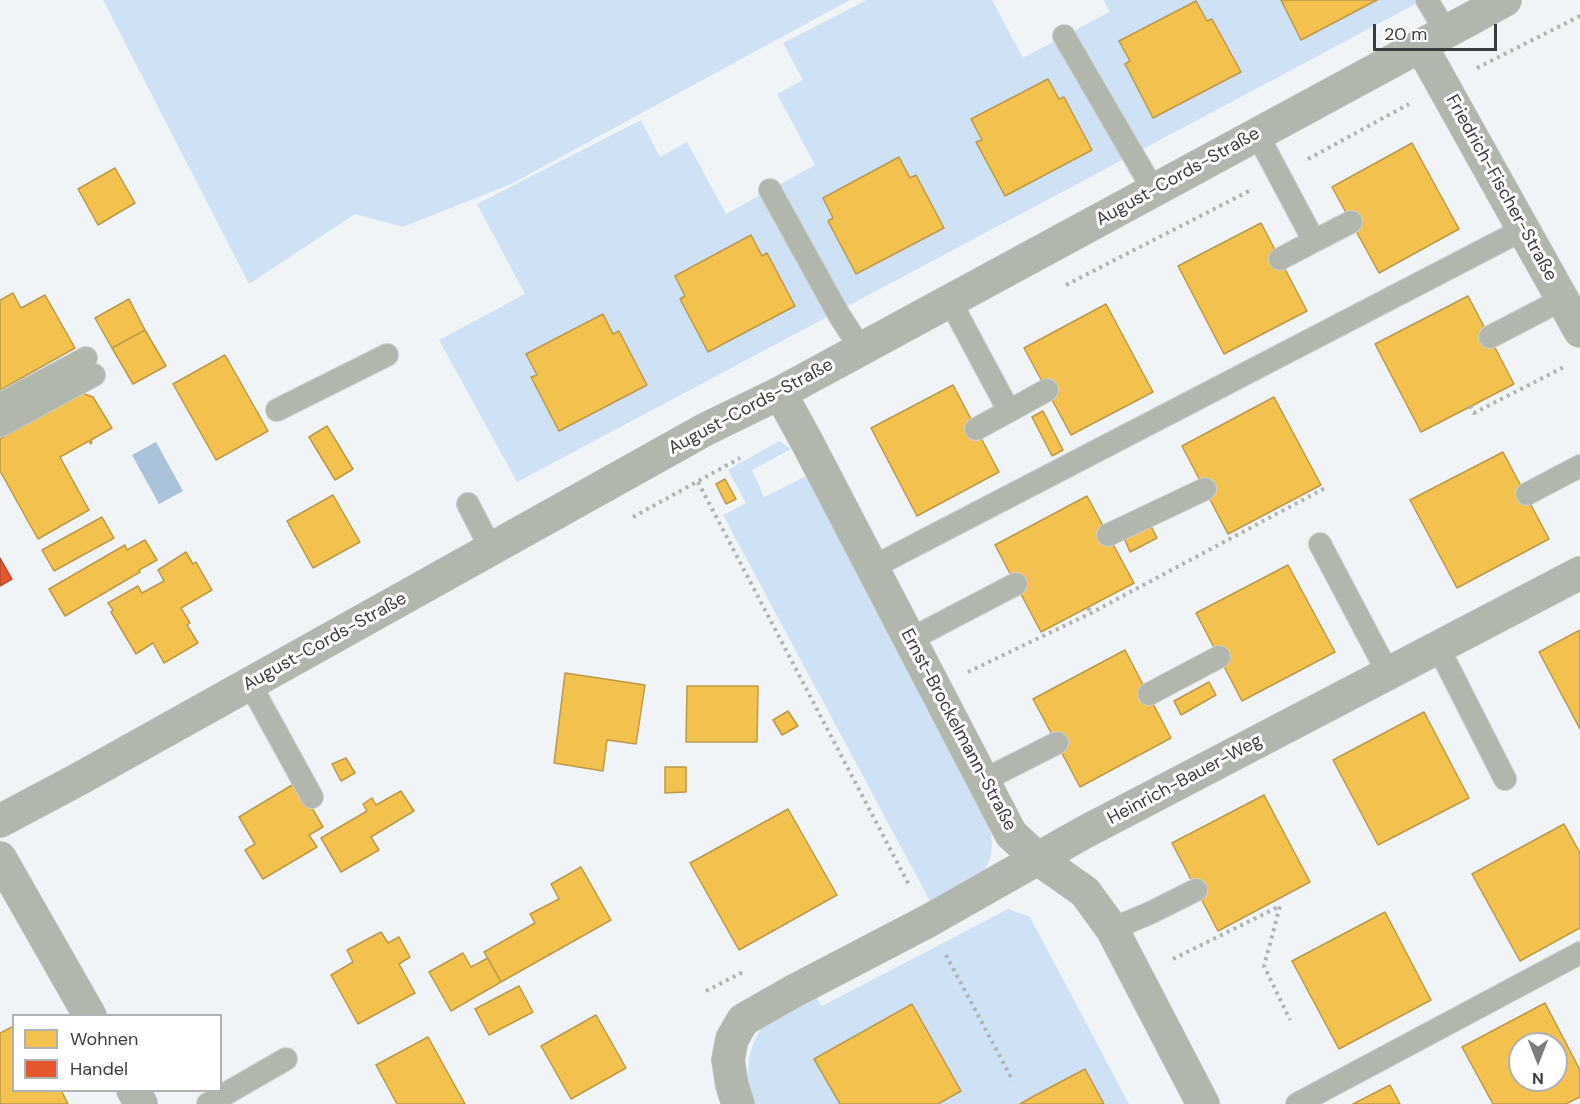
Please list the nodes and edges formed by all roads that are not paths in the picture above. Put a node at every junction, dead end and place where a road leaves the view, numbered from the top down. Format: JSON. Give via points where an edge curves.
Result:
{"nodes":[{"id":1,"x":1427,"y":0,"type":"edge"},
{"id":2,"x":1505,"y":0,"type":"edge"},
{"id":3,"x":1064,"y":36,"type":"dead end"},
{"id":4,"x":1433,"y":39,"type":"junction"},
{"id":5,"x":1257,"y":134,"type":"junction"},
{"id":6,"x":770,"y":190,"type":"dead end"},
{"id":7,"x":1154,"y":191,"type":"junction"},
{"id":8,"x":1351,"y":222,"type":"dead end"},
{"id":9,"x":1524,"y":229,"type":"junction"},
{"id":10,"x":1314,"y":241,"type":"junction"},
{"id":11,"x":1280,"y":259,"type":"dead end"},
{"id":12,"x":1563,"y":298,"type":"junction"},
{"id":13,"x":950,"y":301,"type":"junction"},
{"id":14,"x":1580,"y":330,"type":"edge"},
{"id":15,"x":1490,"y":337,"type":"dead end"},
{"id":16,"x":861,"y":349,"type":"junction"},
{"id":17,"x":387,"y":355,"type":"dead end"},
{"id":18,"x":1047,"y":390,"type":"dead end"},
{"id":19,"x":780,"y":393,"type":"junction"},
{"id":20,"x":0,"y":404,"type":"edge"},
{"id":21,"x":277,"y":410,"type":"dead end"},
{"id":22,"x":1009,"y":411,"type":"junction"},
{"id":23,"x":0,"y":426,"type":"edge"},
{"id":24,"x":976,"y":429,"type":"dead end"},
{"id":25,"x":1580,"y":466,"type":"edge"},
{"id":26,"x":1205,"y":489,"type":"dead end"},
{"id":27,"x":1527,"y":494,"type":"dead end"},
{"id":28,"x":468,"y":504,"type":"dead end"},
{"id":29,"x":1108,"y":535,"type":"dead end"},
{"id":30,"x":1320,"y":544,"type":"dead end"},
{"id":31,"x":491,"y":549,"type":"junction"},
{"id":32,"x":873,"y":567,"type":"junction"},
{"id":33,"x":1580,"y":573,"type":"edge"},
{"id":34,"x":1016,"y":584,"type":"dead end"},
{"id":35,"x":911,"y":639,"type":"junction"},
{"id":36,"x":1438,"y":647,"type":"junction"},
{"id":37,"x":1219,"y":657,"type":"dead end"},
{"id":38,"x":1388,"y":673,"type":"junction"},
{"id":39,"x":250,"y":684,"type":"junction"},
{"id":40,"x":1149,"y":694,"type":"dead end"},
{"id":41,"x":1056,"y":743,"type":"dead end"},
{"id":42,"x":1504,"y":779,"type":"dead end"},
{"id":43,"x":984,"y":780,"type":"junction"},
{"id":44,"x":312,"y":797,"type":"dead end"},
{"id":45,"x":0,"y":821,"type":"edge"},
{"id":46,"x":0,"y":858,"type":"edge"},
{"id":47,"x":1037,"y":858,"type":"junction"},
{"id":48,"x":1196,"y":890,"type":"dead end"},
{"id":49,"x":1112,"y":929,"type":"junction"},
{"id":50,"x":1580,"y":953,"type":"edge"},
{"id":51,"x":89,"y":1014,"type":"edge"},
{"id":52,"x":285,"y":1059,"type":"dead end"},
{"id":53,"x":208,"y":1104,"type":"edge"},
{"id":54,"x":738,"y":1104,"type":"edge"},
{"id":55,"x":1203,"y":1104,"type":"edge"},
{"id":56,"x":1297,"y":1104,"type":"edge"}],
"edges":[{"from":1,"to":4,"type":"lane"},
{"from":2,"to":4,"type":"street","name":"August-Cords-Straße"},
{"from":3,"to":7,"type":"lane"},
{"from":4,"to":5,"type":"street","name":"August-Cords-Straße"},
{"from":4,"to":9,"type":"street","name":"Friedrich-Fischer-Straße"},
{"from":5,"to":7,"type":"street","name":"August-Cords-Straße"},
{"from":5,"to":10,"type":"lane"},
{"from":6,"to":16,"type":"lane"},
{"from":7,"to":13,"type":"street","name":"August-Cords-Straße"},
{"from":8,"to":10,"type":"lane"},
{"from":9,"to":12,"type":"street","name":"Friedrich-Fischer-Straße"},
{"from":9,"to":32,"type":"lane"},
{"from":10,"to":11,"type":"lane"},
{"from":12,"to":14,"type":"street","name":"Friedrich-Fischer-Straße"},
{"from":12,"to":15,"type":"lane"},
{"from":13,"to":16,"type":"street","name":"August-Cords-Straße"},
{"from":13,"to":22,"type":"lane"},
{"from":16,"to":19,"type":"street","name":"August-Cords-Straße"},
{"from":17,"to":21,"type":"lane"},
{"from":18,"to":22,"type":"lane"},
{"from":19,"to":31,"type":"street","name":"August-Cords-Straße","via":[[706,429]]},
{"from":19,"to":32,"type":"street","name":"Ernst-Brockelmann-Straße"},
{"from":20,"to":23,"type":"lane","via":[[90,366]]},
{"from":22,"to":24,"type":"lane"},
{"from":25,"to":27,"type":"lane"},
{"from":26,"to":29,"type":"lane"},
{"from":28,"to":31,"type":"lane"},
{"from":30,"to":38,"type":"lane"},
{"from":31,"to":39,"type":"street","name":"August-Cords-Straße"},
{"from":32,"to":35,"type":"street","name":"Ernst-Brockelmann-Straße"},
{"from":33,"to":36,"type":"street","name":"Heinrich-Bauer-Weg"},
{"from":34,"to":35,"type":"lane"},
{"from":35,"to":43,"type":"street","name":"Ernst-Brockelmann-Straße"},
{"from":36,"to":38,"type":"street","name":"Heinrich-Bauer-Weg"},
{"from":36,"to":42,"type":"lane"},
{"from":37,"to":40,"type":"lane"},
{"from":38,"to":47,"type":"street","name":"Heinrich-Bauer-Weg"},
{"from":39,"to":44,"type":"lane"},
{"from":39,"to":45,"type":"street","name":"August-Cords-Straße"},
{"from":41,"to":43,"type":"lane"},
{"from":43,"to":47,"type":"street","name":"Ernst-Brockelmann-Straße","via":[[1011,834]]},
{"from":46,"to":51,"type":"street"},
{"from":47,"to":49,"type":"street","name":"Ernst-Brockelmann-Straße","via":[[1084,892]]},
{"from":47,"to":54,"type":"street","name":"Heinrich-Bauer-Weg","via":[[743,1020],[732,1039],[728,1060]]},
{"from":48,"to":49,"type":"lane"},
{"from":49,"to":55,"type":"street","name":"Ernst-Brockelmann-Straße"},
{"from":50,"to":56,"type":"lane"},
{"from":52,"to":53,"type":"lane"}]}
